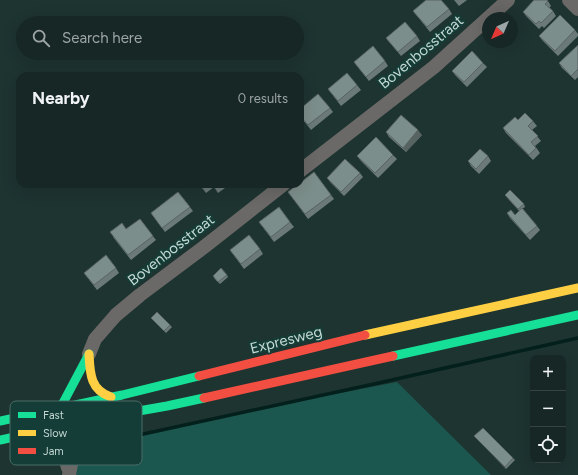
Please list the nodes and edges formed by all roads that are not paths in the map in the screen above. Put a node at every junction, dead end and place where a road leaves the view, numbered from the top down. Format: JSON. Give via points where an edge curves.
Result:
{"nodes":[{"id":1,"x":508,"y":0,"type":"edge"},
{"id":2,"x":569,"y":0,"type":"edge"},
{"id":3,"x":578,"y":10,"type":"edge"},
{"id":4,"x":304,"y":168,"type":"edge"},
{"id":5,"x":279,"y":188,"type":"edge"},
{"id":6,"x":578,"y":288,"type":"edge"},
{"id":7,"x":578,"y":316,"type":"edge"},
{"id":8,"x":89,"y":354,"type":"junction"},
{"id":9,"x":111,"y":397,"type":"junction"},
{"id":10,"x":64,"y":401,"type":"edge"},
{"id":11,"x":93,"y":401,"type":"edge"},
{"id":12,"x":142,"y":410,"type":"edge"},
{"id":13,"x":10,"y":419,"type":"edge"},
{"id":14,"x":0,"y":421,"type":"edge"},
{"id":15,"x":10,"y":438,"type":"edge"},
{"id":16,"x":0,"y":440,"type":"edge"},
{"id":17,"x":67,"y":465,"type":"edge"},
{"id":18,"x":71,"y":465,"type":"edge"},
{"id":19,"x":69,"y":475,"type":"edge"}],
"edges":[{"from":1,"to":4,"type":"street","name":"Bovenbosstraat","via":[[434,67]]},
{"from":2,"to":3,"type":"street"},
{"from":5,"to":8,"type":"street","name":"Bovenbosstraat","via":[[116,314],[95,340]]},
{"from":6,"to":9,"type":"highway","name":"Expresweg","via":[[369,334]]},
{"from":7,"to":12,"type":"highway"},
{"from":8,"to":9,"type":"highway","via":[[90,374],[94,385],[101,393]]},
{"from":8,"to":10,"type":"highway"},
{"from":9,"to":11,"type":"highway","name":"Expresweg"},
{"from":13,"to":14,"type":"highway","name":"Expresweg"},
{"from":15,"to":16,"type":"highway"},
{"from":17,"to":19,"type":"street"},
{"from":18,"to":19,"type":"street"}]}
